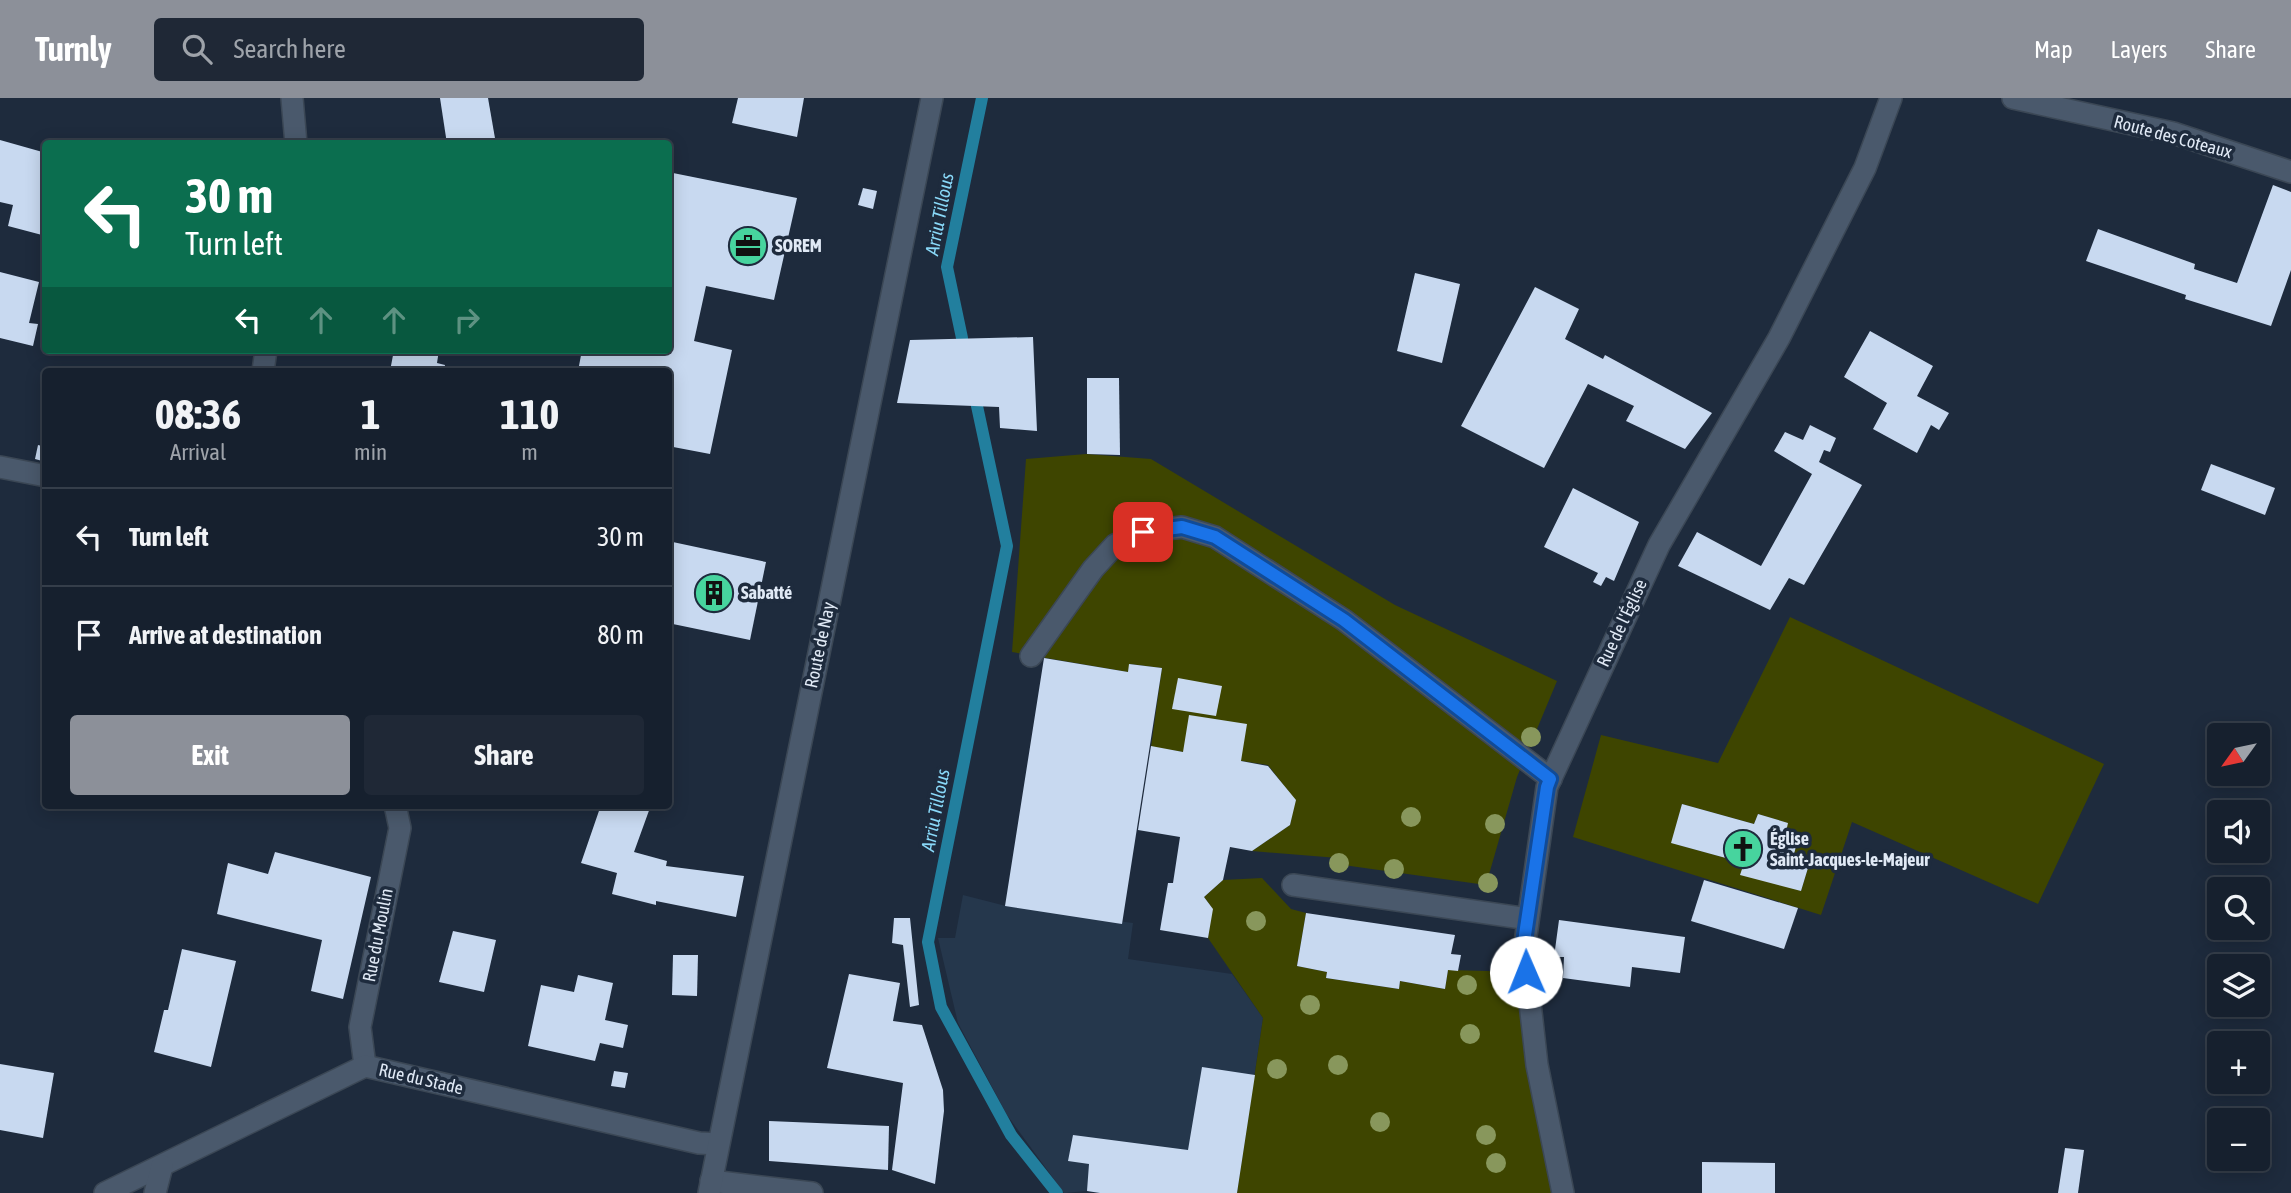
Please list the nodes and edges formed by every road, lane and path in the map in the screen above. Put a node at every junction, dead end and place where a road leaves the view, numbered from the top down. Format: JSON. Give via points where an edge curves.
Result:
{"nodes":[{"id":1,"x":292,"y":98,"type":"edge"},
{"id":2,"x":932,"y":98,"type":"edge"},
{"id":3,"x":1891,"y":98,"type":"edge"},
{"id":4,"x":2013,"y":98,"type":"edge"},
{"id":5,"x":296,"y":140,"type":"edge"},
{"id":6,"x":2291,"y":172,"type":"edge"},
{"id":7,"x":0,"y":467,"type":"edge"},
{"id":8,"x":42,"y":475,"type":"edge"},
{"id":9,"x":1031,"y":656,"type":"dead end"},
{"id":10,"x":1550,"y":779,"type":"junction"},
{"id":11,"x":396,"y":809,"type":"edge"},
{"id":12,"x":1293,"y":885,"type":"dead end"},
{"id":13,"x":1528,"y":919,"type":"junction"},
{"id":14,"x":365,"y":1066,"type":"junction"},
{"id":15,"x":718,"y":1144,"type":"junction"},
{"id":16,"x":162,"y":1166,"type":"junction"},
{"id":17,"x":710,"y":1187,"type":"edge"},
{"id":18,"x":105,"y":1193,"type":"edge"},
{"id":19,"x":155,"y":1193,"type":"edge"},
{"id":20,"x":812,"y":1193,"type":"edge"},
{"id":21,"x":1563,"y":1193,"type":"edge"}],
"edges":[{"from":1,"to":5,"type":"street"},
{"from":2,"to":15,"type":"street","name":"Route de Nay"},
{"from":3,"to":10,"type":"street","name":"Rue de l'Église","via":[[1865,167],[1779,338],[1658,545]]},
{"from":4,"to":6,"type":"street","name":"Route des Coteaux","via":[[2173,133]]},
{"from":7,"to":8,"type":"street"},
{"from":9,"to":10,"type":"street","via":[[1115,545],[1143,532],[1182,527],[1215,537],[1344,620]]},
{"from":10,"to":13,"type":"street","name":"Rue de l'Église"},
{"from":11,"to":14,"type":"street","name":"Rue du Moulin","via":[[400,828],[360,1027]]},
{"from":12,"to":13,"type":"street"},
{"from":13,"to":21,"type":"street","name":"Rue de l'Église","via":[[1524,950],[1537,1065]]},
{"from":14,"to":15,"type":"street","name":"Rue du Stade"},
{"from":14,"to":16,"type":"street","name":"Rue du Stade"},
{"from":15,"to":17,"type":"street","name":"Route de Nay"},
{"from":16,"to":18,"type":"street","name":"Rue du Stade"},
{"from":16,"to":19,"type":"street"},
{"from":17,"to":20,"type":"street"}]}
